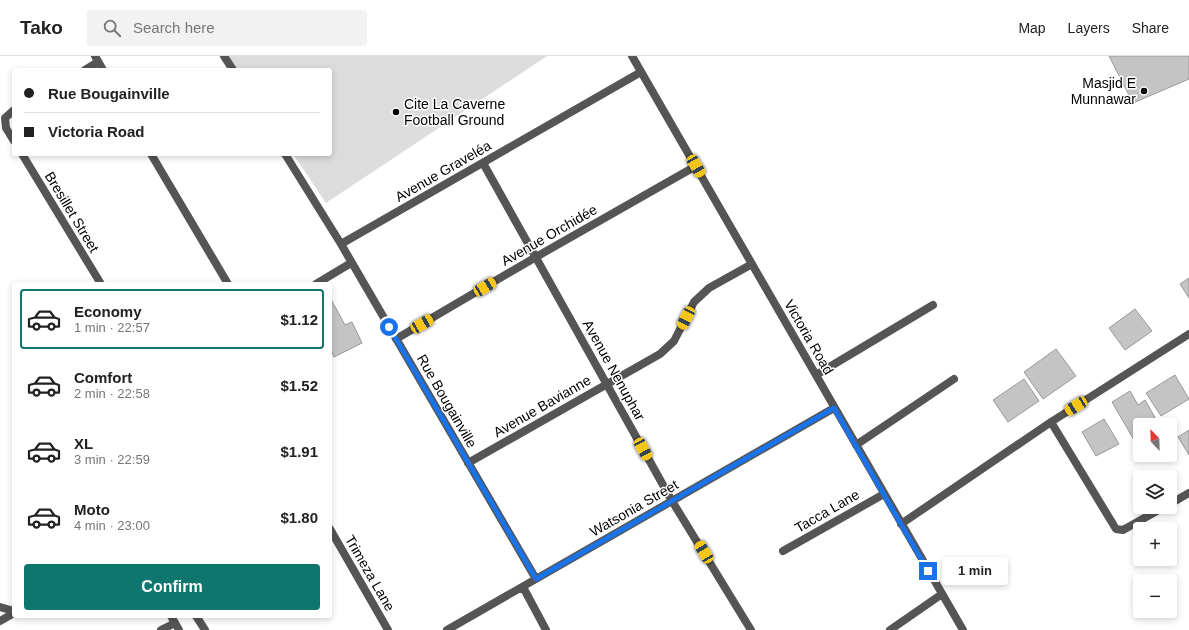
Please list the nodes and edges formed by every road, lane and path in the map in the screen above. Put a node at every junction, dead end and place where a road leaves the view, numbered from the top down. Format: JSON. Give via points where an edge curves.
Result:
{"nodes":[{"id":1,"x":224,"y":56,"type":"edge"},
{"id":2,"x":632,"y":56,"type":"edge"},
{"id":3,"x":96,"y":59,"type":"edge"},
{"id":4,"x":87,"y":68,"type":"edge"},
{"id":5,"x":102,"y":68,"type":"edge"},
{"id":6,"x":232,"y":68,"type":"edge"},
{"id":7,"x":642,"y":72,"type":"junction"},
{"id":8,"x":12,"y":112,"type":"edge"},
{"id":9,"x":12,"y":138,"type":"edge"},
{"id":10,"x":23,"y":156,"type":"edge"},
{"id":11,"x":153,"y":156,"type":"edge"},
{"id":12,"x":286,"y":156,"type":"edge"},
{"id":13,"x":483,"y":163,"type":"junction"},
{"id":14,"x":696,"y":166,"type":"junction"},
{"id":15,"x":341,"y":244,"type":"junction"},
{"id":16,"x":536,"y":257,"type":"junction"},
{"id":17,"x":352,"y":263,"type":"junction"},
{"id":18,"x":752,"y":264,"type":"junction"},
{"id":19,"x":99,"y":282,"type":"edge"},
{"id":20,"x":227,"y":282,"type":"edge"},
{"id":21,"x":319,"y":282,"type":"edge"},
{"id":22,"x":933,"y":305,"type":"dead end"},
{"id":23,"x":1189,"y":334,"type":"edge"},
{"id":24,"x":396,"y":339,"type":"junction"},
{"id":25,"x":816,"y":375,"type":"junction"},
{"id":26,"x":954,"y":380,"type":"dead end"},
{"id":27,"x":607,"y":384,"type":"junction"},
{"id":28,"x":834,"y":408,"type":"junction"},
{"id":29,"x":1051,"y":422,"type":"junction"},
{"id":30,"x":856,"y":444,"type":"junction"},
{"id":31,"x":468,"y":463,"type":"junction"},
{"id":32,"x":1189,"y":493,"type":"edge"},
{"id":33,"x":884,"y":494,"type":"junction"},
{"id":34,"x":1177,"y":500,"type":"edge"},
{"id":35,"x":672,"y":501,"type":"junction"},
{"id":36,"x":1152,"y":514,"type":"edge"},
{"id":37,"x":901,"y":524,"type":"junction"},
{"id":38,"x":332,"y":532,"type":"edge"},
{"id":39,"x":783,"y":551,"type":"dead end"},
{"id":40,"x":536,"y":579,"type":"junction"},
{"id":41,"x":522,"y":587,"type":"junction"},
{"id":42,"x":942,"y":594,"type":"junction"},
{"id":43,"x":0,"y":607,"type":"edge"},
{"id":44,"x":12,"y":611,"type":"edge"},
{"id":45,"x":12,"y":613,"type":"edge"},
{"id":46,"x":197,"y":618,"type":"edge"},
{"id":47,"x":0,"y":621,"type":"edge"},
{"id":48,"x":175,"y":623,"type":"edge"},
{"id":49,"x":161,"y":630,"type":"edge"},
{"id":50,"x":205,"y":630,"type":"edge"},
{"id":51,"x":388,"y":630,"type":"edge"},
{"id":52,"x":447,"y":630,"type":"edge"},
{"id":53,"x":546,"y":630,"type":"edge"},
{"id":54,"x":751,"y":630,"type":"edge"},
{"id":55,"x":890,"y":630,"type":"edge"},
{"id":56,"x":963,"y":630,"type":"edge"}],
"edges":[{"from":1,"to":6,"type":"street"},
{"from":2,"to":7,"type":"street","name":"Victoria Road"},
{"from":3,"to":4,"type":"street"},
{"from":3,"to":5,"type":"street"},
{"from":7,"to":13,"type":"street","name":"Avenue Graveléa"},
{"from":7,"to":14,"type":"street","name":"Victoria Road"},
{"from":8,"to":9,"type":"street","via":[[6,118],[6,128]]},
{"from":10,"to":19,"type":"street","name":"Bresillet Street"},
{"from":11,"to":20,"type":"street"},
{"from":12,"to":15,"type":"street","name":"Rue Bougainville"},
{"from":13,"to":15,"type":"street","name":"Avenue Graveléa"},
{"from":13,"to":16,"type":"street","name":"Avenue Nenuphar"},
{"from":14,"to":16,"type":"street","name":"Avenue Orchidée"},
{"from":14,"to":18,"type":"street","name":"Victoria Road"},
{"from":15,"to":17,"type":"street","name":"Rue Bougainville"},
{"from":16,"to":24,"type":"street","name":"Avenue Orchidée"},
{"from":16,"to":27,"type":"street","name":"Avenue Nenuphar"},
{"from":17,"to":21,"type":"street"},
{"from":17,"to":24,"type":"street","name":"Rue Bougainville"},
{"from":18,"to":25,"type":"street","name":"Victoria Road"},
{"from":18,"to":27,"type":"street","name":"Avenue Bavianne","via":[[709,288],[694,302],[674,341],[660,354]]},
{"from":22,"to":25,"type":"street"},
{"from":23,"to":29,"type":"street"},
{"from":24,"to":31,"type":"street","name":"Rue Bougainville"},
{"from":25,"to":28,"type":"street","name":"Victoria Road"},
{"from":26,"to":30,"type":"street"},
{"from":27,"to":31,"type":"street","name":"Avenue Bavianne"},
{"from":27,"to":35,"type":"street","name":"Avenue Nenuphar"},
{"from":28,"to":30,"type":"street","name":"Victoria Road"},
{"from":28,"to":35,"type":"street","name":"Watsonia Street"},
{"from":29,"to":36,"type":"street","via":[[1116,529],[1123,530]]},
{"from":29,"to":37,"type":"street"},
{"from":30,"to":33,"type":"street","name":"Victoria Road"},
{"from":31,"to":40,"type":"street","name":"Rue Bougainville"},
{"from":32,"to":34,"type":"street"},
{"from":33,"to":37,"type":"street","name":"Victoria Road"},
{"from":33,"to":39,"type":"street","name":"Tacca Lane"},
{"from":35,"to":40,"type":"street","name":"Watsonia Street"},
{"from":35,"to":54,"type":"street","name":"Avenue Nenuphar"},
{"from":37,"to":42,"type":"street","name":"Victoria Road"},
{"from":38,"to":51,"type":"street","name":"Trimeza Lane"},
{"from":40,"to":41,"type":"street","name":"Watsonia Street"},
{"from":41,"to":52,"type":"street","name":"Watsonia Street"},
{"from":41,"to":53,"type":"street"},
{"from":42,"to":55,"type":"street"},
{"from":42,"to":56,"type":"street","name":"Victoria Road"},
{"from":43,"to":44,"type":"street"},
{"from":45,"to":47,"type":"street"},
{"from":46,"to":50,"type":"street"},
{"from":48,"to":49,"type":"street"}]}
